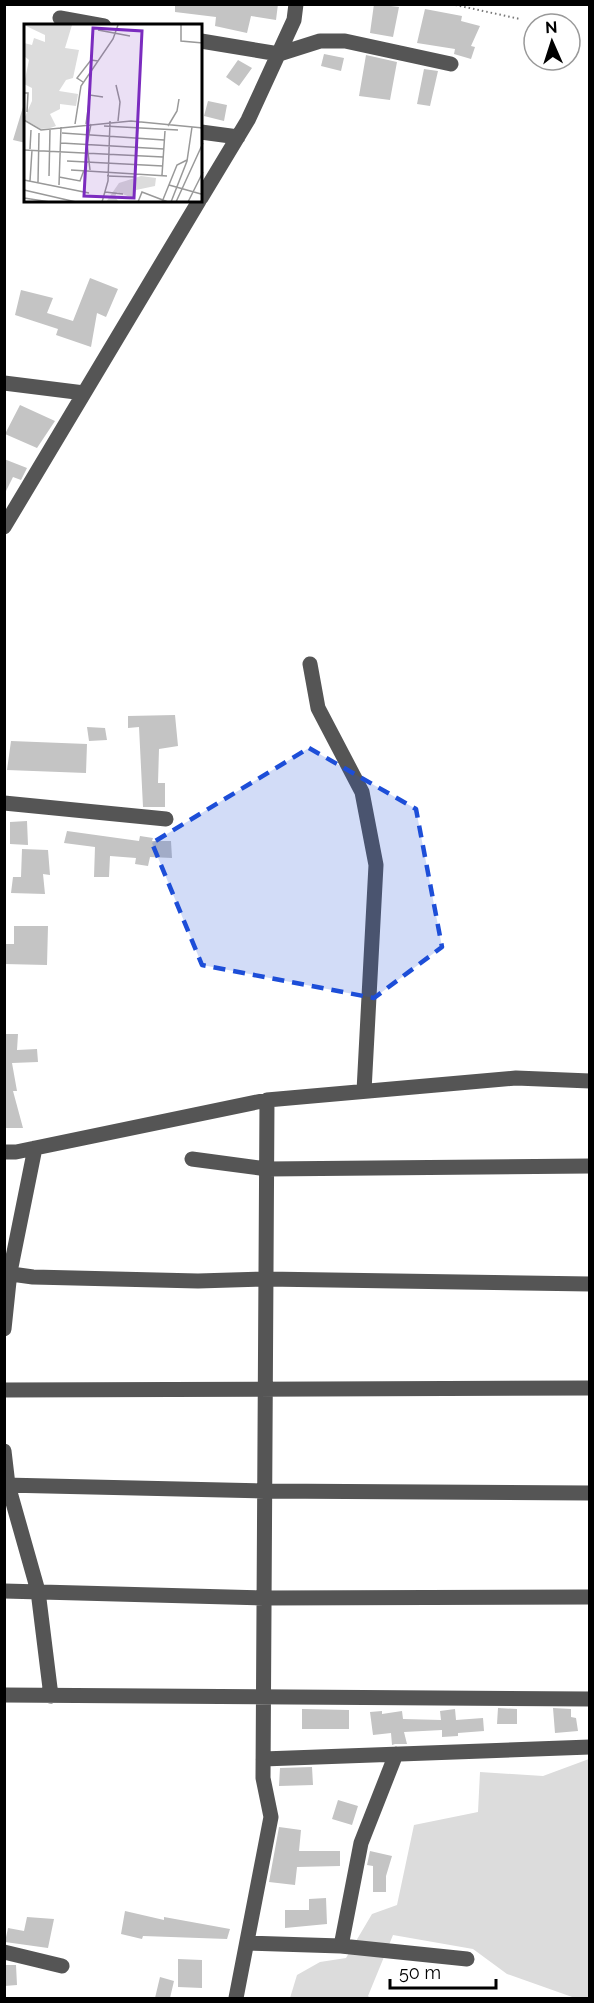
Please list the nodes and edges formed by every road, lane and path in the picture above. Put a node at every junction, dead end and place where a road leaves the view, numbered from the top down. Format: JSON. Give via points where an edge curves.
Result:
{"nodes":[{"id":1,"x":296,"y":4,"type":"edge"},
{"id":2,"x":452,"y":4,"type":"edge"},
{"id":3,"x":60,"y":18,"type":"dead end"},
{"id":4,"x":520,"y":18,"type":"dead end"},
{"id":5,"x":93,"y":24,"type":"edge"},
{"id":6,"x":202,"y":41,"type":"edge"},
{"id":7,"x":279,"y":54,"type":"junction"},
{"id":8,"x":451,"y":64,"type":"dead end"},
{"id":9,"x":202,"y":132,"type":"edge"},
{"id":10,"x":238,"y":136,"type":"junction"},
{"id":11,"x":202,"y":197,"type":"edge"},
{"id":12,"x":199,"y":202,"type":"edge"},
{"id":13,"x":4,"y":383,"type":"edge"},
{"id":14,"x":84,"y":393,"type":"junction"},
{"id":15,"x":4,"y":527,"type":"edge"},
{"id":16,"x":310,"y":664,"type":"dead end"},
{"id":17,"x":4,"y":803,"type":"edge"},
{"id":18,"x":166,"y":819,"type":"dead end"},
{"id":19,"x":590,"y":1081,"type":"edge"},
{"id":20,"x":364,"y":1091,"type":"junction"},
{"id":21,"x":267,"y":1100,"type":"junction"},
{"id":22,"x":35,"y":1148,"type":"junction"},
{"id":23,"x":4,"y":1152,"type":"edge"},
{"id":24,"x":192,"y":1159,"type":"dead end"},
{"id":25,"x":590,"y":1166,"type":"edge"},
{"id":26,"x":267,"y":1169,"type":"junction"},
{"id":27,"x":7,"y":1272,"type":"edge"},
{"id":28,"x":266,"y":1279,"type":"junction"},
{"id":29,"x":590,"y":1284,"type":"edge"},
{"id":30,"x":4,"y":1329,"type":"edge"},
{"id":31,"x":265,"y":1388,"type":"junction"},
{"id":32,"x":590,"y":1388,"type":"edge"},
{"id":33,"x":4,"y":1390,"type":"edge"},
{"id":34,"x":4,"y":1451,"type":"edge"},
{"id":35,"x":6,"y":1485,"type":"edge"},
{"id":36,"x":265,"y":1491,"type":"junction"},
{"id":37,"x":590,"y":1492,"type":"edge"},
{"id":38,"x":4,"y":1591,"type":"edge"},
{"id":39,"x":38,"y":1591,"type":"junction"},
{"id":40,"x":590,"y":1597,"type":"edge"},
{"id":41,"x":264,"y":1598,"type":"junction"},
{"id":42,"x":4,"y":1695,"type":"edge"},
{"id":43,"x":51,"y":1696,"type":"junction"},
{"id":44,"x":264,"y":1698,"type":"junction"},
{"id":45,"x":590,"y":1699,"type":"edge"},
{"id":46,"x":590,"y":1747,"type":"edge"},
{"id":47,"x":396,"y":1754,"type":"junction"},
{"id":48,"x":263,"y":1760,"type":"junction"},
{"id":49,"x":247,"y":1943,"type":"junction"},
{"id":50,"x":341,"y":1946,"type":"junction"},
{"id":51,"x":4,"y":1952,"type":"edge"},
{"id":52,"x":467,"y":1959,"type":"dead end"},
{"id":53,"x":62,"y":1966,"type":"dead end"},
{"id":54,"x":236,"y":1998,"type":"edge"}],
"edges":[{"from":1,"to":7,"type":"street","via":[[294,20]]},
{"from":2,"to":4,"type":"path"},
{"from":3,"to":5,"type":"street"},
{"from":6,"to":7,"type":"street"},
{"from":7,"to":8,"type":"street","via":[[320,41],[345,41]]},
{"from":7,"to":10,"type":"street"},
{"from":9,"to":10,"type":"street"},
{"from":10,"to":11,"type":"street"},
{"from":12,"to":14,"type":"street"},
{"from":13,"to":14,"type":"street"},
{"from":14,"to":15,"type":"street"},
{"from":16,"to":20,"type":"street","via":[[318,708],[362,792],[376,865]]},
{"from":17,"to":18,"type":"street"},
{"from":19,"to":20,"type":"street","via":[[516,1078]]},
{"from":20,"to":21,"type":"street"},
{"from":21,"to":22,"type":"street"},
{"from":21,"to":26,"type":"street"},
{"from":22,"to":23,"type":"street"},
{"from":22,"to":27,"type":"street"},
{"from":24,"to":26,"type":"street"},
{"from":25,"to":26,"type":"street"},
{"from":26,"to":28,"type":"street"},
{"from":27,"to":28,"type":"street","via":[[45,1278]]},
{"from":27,"to":30,"type":"street"},
{"from":28,"to":29,"type":"street"},
{"from":28,"to":31,"type":"street"},
{"from":31,"to":32,"type":"street"},
{"from":31,"to":33,"type":"street"},
{"from":31,"to":36,"type":"street"},
{"from":34,"to":35,"type":"street"},
{"from":35,"to":36,"type":"street"},
{"from":35,"to":39,"type":"street"},
{"from":36,"to":37,"type":"street"},
{"from":36,"to":41,"type":"street"},
{"from":38,"to":39,"type":"street"},
{"from":39,"to":41,"type":"street"},
{"from":39,"to":43,"type":"street"},
{"from":40,"to":41,"type":"street"},
{"from":41,"to":44,"type":"street"},
{"from":42,"to":43,"type":"street"},
{"from":43,"to":44,"type":"street"},
{"from":44,"to":45,"type":"street"},
{"from":44,"to":48,"type":"street"},
{"from":46,"to":47,"type":"street"},
{"from":47,"to":48,"type":"street"},
{"from":47,"to":50,"type":"street","via":[[362,1843]]},
{"from":48,"to":49,"type":"street","via":[[272,1817]]},
{"from":49,"to":50,"type":"street"},
{"from":49,"to":54,"type":"street"},
{"from":50,"to":52,"type":"street"},
{"from":51,"to":53,"type":"street"}]}
